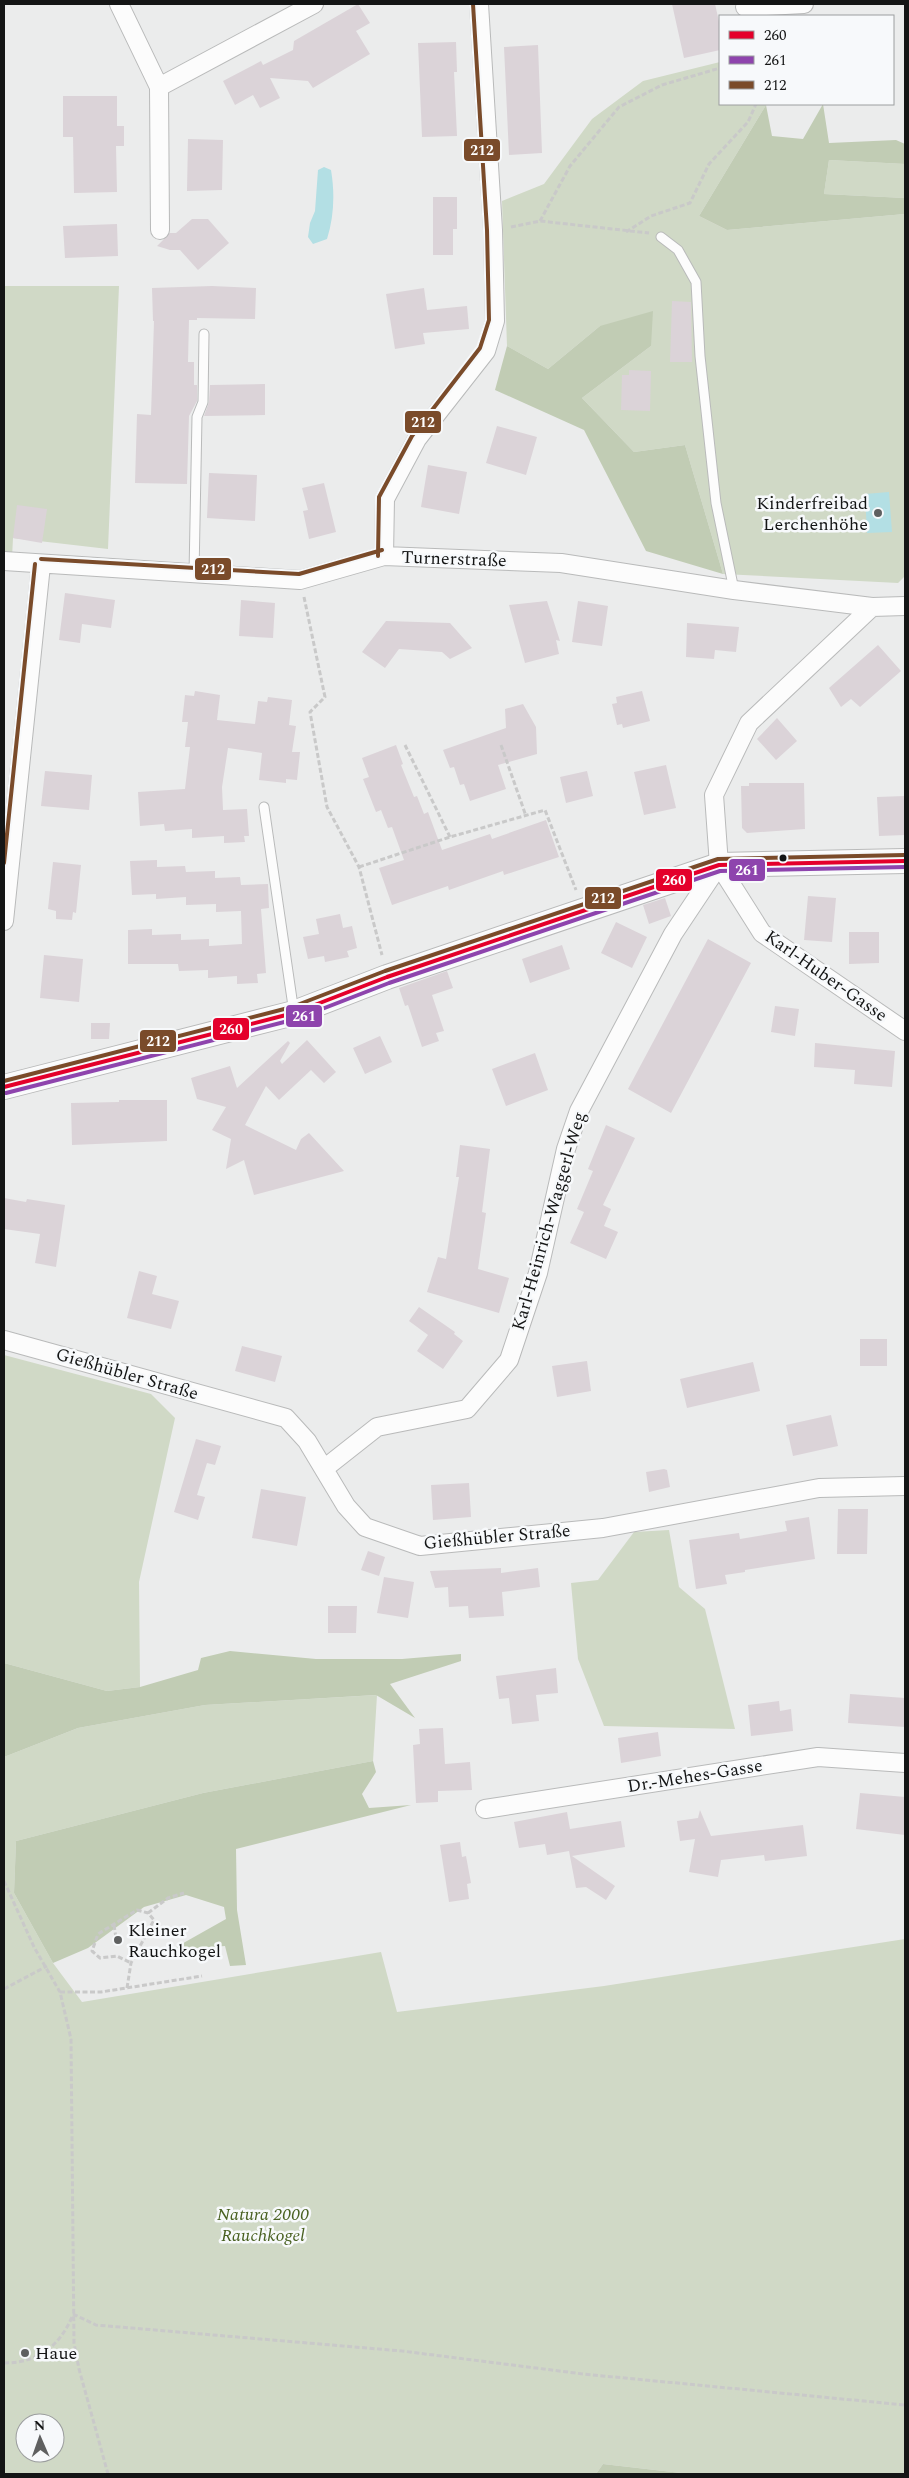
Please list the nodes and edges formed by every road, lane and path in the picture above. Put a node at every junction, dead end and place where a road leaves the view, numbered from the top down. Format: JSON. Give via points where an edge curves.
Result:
{"nodes":[{"id":1,"x":119,"y":4,"type":"edge"},
{"id":2,"x":314,"y":4,"type":"edge"},
{"id":3,"x":478,"y":4,"type":"edge"},
{"id":4,"x":804,"y":4,"type":"edge"},
{"id":5,"x":745,"y":8,"type":"dead end"},
{"id":6,"x":719,"y":68,"type":"edge"},
{"id":7,"x":159,"y":87,"type":"junction"},
{"id":8,"x":756,"y":105,"type":"edge"},
{"id":9,"x":540,"y":222,"type":"junction"},
{"id":10,"x":160,"y":230,"type":"dead end"},
{"id":11,"x":493,"y":230,"type":"junction"},
{"id":12,"x":626,"y":232,"type":"junction"},
{"id":13,"x":661,"y":237,"type":"joint"},
{"id":14,"x":204,"y":334,"type":"dead end"},
{"id":15,"x":384,"y":556,"type":"junction"},
{"id":16,"x":4,"y":561,"type":"edge"},
{"id":17,"x":41,"y":565,"type":"junction"},
{"id":18,"x":194,"y":574,"type":"junction"},
{"id":19,"x":300,"y":580,"type":"junction"},
{"id":20,"x":734,"y":590,"type":"junction"},
{"id":21,"x":905,"y":606,"type":"edge"},
{"id":22,"x":872,"y":607,"type":"junction"},
{"id":23,"x":405,"y":745,"type":"dead end"},
{"id":24,"x":501,"y":745,"type":"dead end"},
{"id":25,"x":264,"y":807,"type":"dead end"},
{"id":26,"x":526,"y":816,"type":"junction"},
{"id":27,"x":450,"y":837,"type":"junction"},
{"id":28,"x":905,"y":861,"type":"edge"},
{"id":29,"x":719,"y":865,"type":"junction"},
{"id":30,"x":360,"y":867,"type":"junction"},
{"id":31,"x":584,"y":910,"type":"junction"},
{"id":32,"x":4,"y":921,"type":"edge"},
{"id":33,"x":387,"y":977,"type":"junction"},
{"id":34,"x":294,"y":1013,"type":"junction"},
{"id":35,"x":905,"y":1031,"type":"edge"},
{"id":36,"x":4,"y":1087,"type":"edge"},
{"id":37,"x":4,"y":1340,"type":"edge"},
{"id":38,"x":324,"y":1468,"type":"junction"},
{"id":39,"x":905,"y":1486,"type":"edge"},
{"id":40,"x":905,"y":1763,"type":"edge"},
{"id":41,"x":485,"y":1809,"type":"dead end"},
{"id":42,"x":4,"y":1881,"type":"edge"},
{"id":43,"x":184,"y":1893,"type":"dead end"},
{"id":44,"x":148,"y":1913,"type":"junction"},
{"id":45,"x":114,"y":1925,"type":"junction"},
{"id":46,"x":116,"y":1938,"type":"dead end"},
{"id":47,"x":131,"y":1963,"type":"junction"},
{"id":48,"x":47,"y":1966,"type":"junction"},
{"id":49,"x":202,"y":1976,"type":"dead end"},
{"id":50,"x":127,"y":1988,"type":"junction"},
{"id":51,"x":4,"y":1990,"type":"edge"},
{"id":52,"x":60,"y":1992,"type":"junction"},
{"id":53,"x":73,"y":2314,"type":"junction"},
{"id":54,"x":4,"y":2363,"type":"edge"},
{"id":55,"x":905,"y":2405,"type":"edge"},
{"id":56,"x":108,"y":2474,"type":"edge"}],
"edges":[{"from":1,"to":7,"type":"street"},
{"from":2,"to":7,"type":"street"},
{"from":3,"to":11,"type":"street"},
{"from":4,"to":5,"type":"street"},
{"from":6,"to":9,"type":"path","via":[[662,85],[619,107],[570,166]]},
{"from":7,"to":10,"type":"street"},
{"from":8,"to":12,"type":"path","via":[[748,122],[709,164],[690,204],[651,216]]},
{"from":9,"to":11,"type":"path"},
{"from":9,"to":12,"type":"path"},
{"from":11,"to":15,"type":"street","via":[[495,321],[486,351],[417,439],[386,499]]},
{"from":12,"to":13,"type":"path","via":[[647,232]]},
{"from":13,"to":20,"type":"lane","via":[[678,250],[696,282],[700,356],[716,503]]},
{"from":14,"to":18,"type":"lane","via":[[203,402],[197,417]]},
{"from":15,"to":19,"type":"street","name":"Turnerstraße"},
{"from":15,"to":20,"type":"street","name":"Turnerstraße","via":[[561,563]]},
{"from":16,"to":17,"type":"street","name":"Turnerstraße"},
{"from":17,"to":18,"type":"street","name":"Turnerstraße"},
{"from":17,"to":32,"type":"street"},
{"from":18,"to":19,"type":"street","name":"Turnerstraße"},
{"from":19,"to":30,"type":"path","via":[[325,697],[310,712],[327,807]]},
{"from":20,"to":22,"type":"street","name":"Turnerstraße"},
{"from":21,"to":22,"type":"street","name":"Turnerstraße"},
{"from":22,"to":29,"type":"street","via":[[749,723],[714,795]]},
{"from":23,"to":27,"type":"path"},
{"from":24,"to":26,"type":"path"},
{"from":25,"to":34,"type":"lane"},
{"from":26,"to":27,"type":"path"},
{"from":26,"to":31,"type":"path","via":[[545,810]]},
{"from":27,"to":30,"type":"path"},
{"from":28,"to":29,"type":"main road"},
{"from":29,"to":31,"type":"main road"},
{"from":29,"to":35,"type":"street","name":"Karl-Huber-Gasse","via":[[762,933]]},
{"from":29,"to":38,"type":"street","name":"Karl-Heinrich-Waggerl-Weg","via":[[673,934],[578,1111],[566,1149],[538,1273],[509,1360],[467,1409],[377,1427]]},
{"from":30,"to":33,"type":"path"},
{"from":31,"to":33,"type":"main road"},
{"from":33,"to":34,"type":"main road"},
{"from":34,"to":36,"type":"main road"},
{"from":37,"to":38,"type":"street","name":"Gießhübler Straße","via":[[286,1418],[307,1441]]},
{"from":38,"to":39,"type":"street","name":"Gießhübler Straße","via":[[346,1506],[366,1527],[420,1546],[603,1528],[819,1488]]},
{"from":40,"to":41,"type":"street","name":"Dr.-Mehes-Gasse","via":[[818,1757]]},
{"from":42,"to":48,"type":"path","via":[[34,1947]]},
{"from":43,"to":44,"type":"path","via":[[168,1898]]},
{"from":44,"to":45,"type":"path","via":[[137,1910]]},
{"from":44,"to":47,"type":"path","via":[[154,1920]]},
{"from":45,"to":46,"type":"path"},
{"from":45,"to":47,"type":"path","via":[[98,1934],[92,1951],[100,1958],[117,1956]]},
{"from":47,"to":50,"type":"path"},
{"from":48,"to":51,"type":"path"},
{"from":48,"to":52,"type":"path"},
{"from":49,"to":50,"type":"path"},
{"from":50,"to":52,"type":"path"},
{"from":52,"to":53,"type":"path","via":[[72,2058]]},
{"from":53,"to":54,"type":"path","via":[[59,2341],[46,2352],[20,2363]]},
{"from":53,"to":55,"type":"path","via":[[96,2325],[402,2351],[583,2374]]},
{"from":53,"to":56,"type":"path","via":[[79,2369]]}]}
